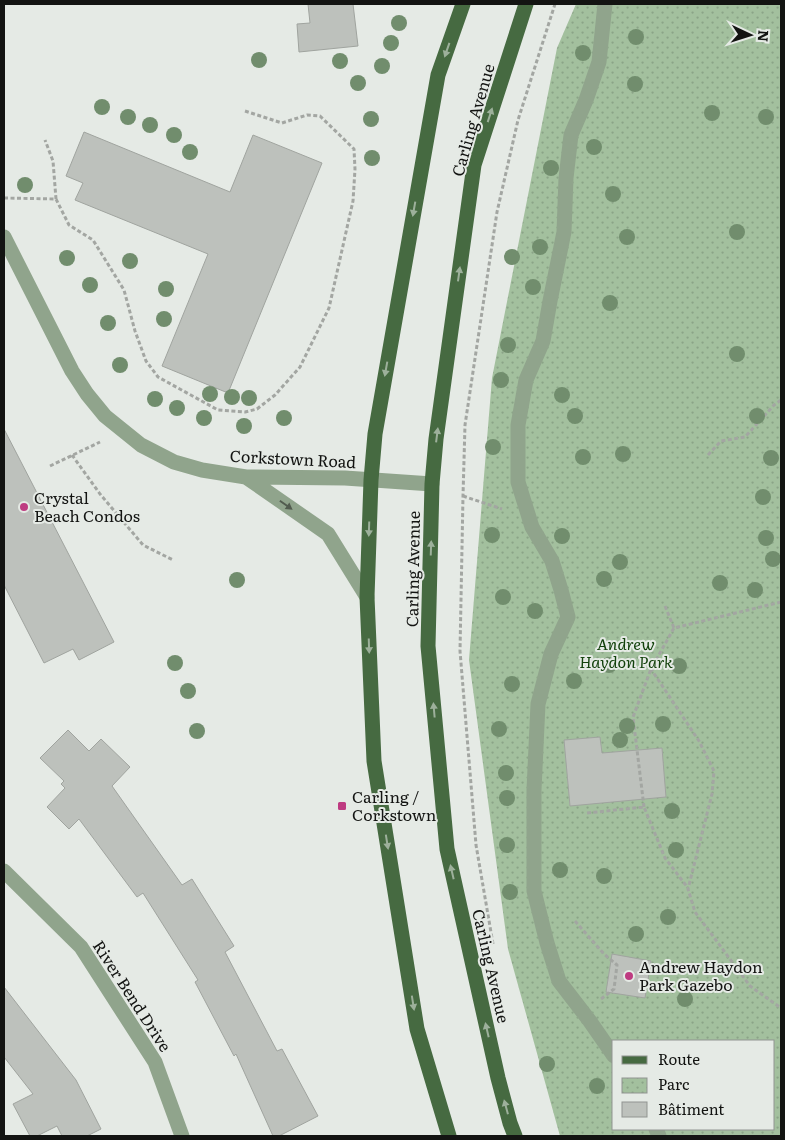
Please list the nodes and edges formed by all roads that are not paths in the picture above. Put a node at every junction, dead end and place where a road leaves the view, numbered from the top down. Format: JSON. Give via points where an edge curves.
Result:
{"nodes":[{"id":1,"x":463,"y":4,"type":"edge"},
{"id":2,"x":526,"y":4,"type":"edge"},
{"id":3,"x":605,"y":4,"type":"edge"},
{"id":4,"x":4,"y":237,"type":"edge"},
{"id":5,"x":246,"y":477,"type":"junction"},
{"id":6,"x":371,"y":480,"type":"junction"},
{"id":7,"x":432,"y":484,"type":"junction"},
{"id":8,"x":367,"y":597,"type":"junction"},
{"id":9,"x":4,"y":871,"type":"edge"},
{"id":10,"x":612,"y":1053,"type":"edge"},
{"id":11,"x":182,"y":1136,"type":"edge"},
{"id":12,"x":449,"y":1136,"type":"edge"},
{"id":13,"x":516,"y":1136,"type":"edge"}],
"edges":[{"from":1,"to":6,"type":"main road","one_way":true,"via":[[438,75],[375,434]]},
{"from":7,"to":2,"type":"main road","name":"Carling Avenue","one_way":true,"via":[[474,165]]},
{"from":3,"to":10,"type":"street","via":[[599,62],[571,135],[564,232],[543,341],[526,380],[518,425],[518,482],[532,527],[552,561],[568,617],[551,654],[538,704],[534,891],[559,981]]},
{"from":4,"to":5,"type":"street","name":"Corkstown Road","via":[[72,371],[106,416],[141,445],[174,462]]},
{"from":5,"to":6,"type":"street","name":"Corkstown Road"},
{"from":5,"to":8,"type":"street","one_way":true,"via":[[328,534]]},
{"from":6,"to":7,"type":"street","name":"Corkstown Road"},
{"from":6,"to":8,"type":"main road","one_way":true},
{"from":13,"to":7,"type":"main road","name":"Carling Avenue","one_way":true,"via":[[498,1078],[447,849],[428,646]]},
{"from":8,"to":12,"type":"main road","one_way":true,"via":[[374,761],[417,1029]]},
{"from":9,"to":11,"type":"street","name":"River Bend Drive","via":[[81,947],[155,1062]]}]}
